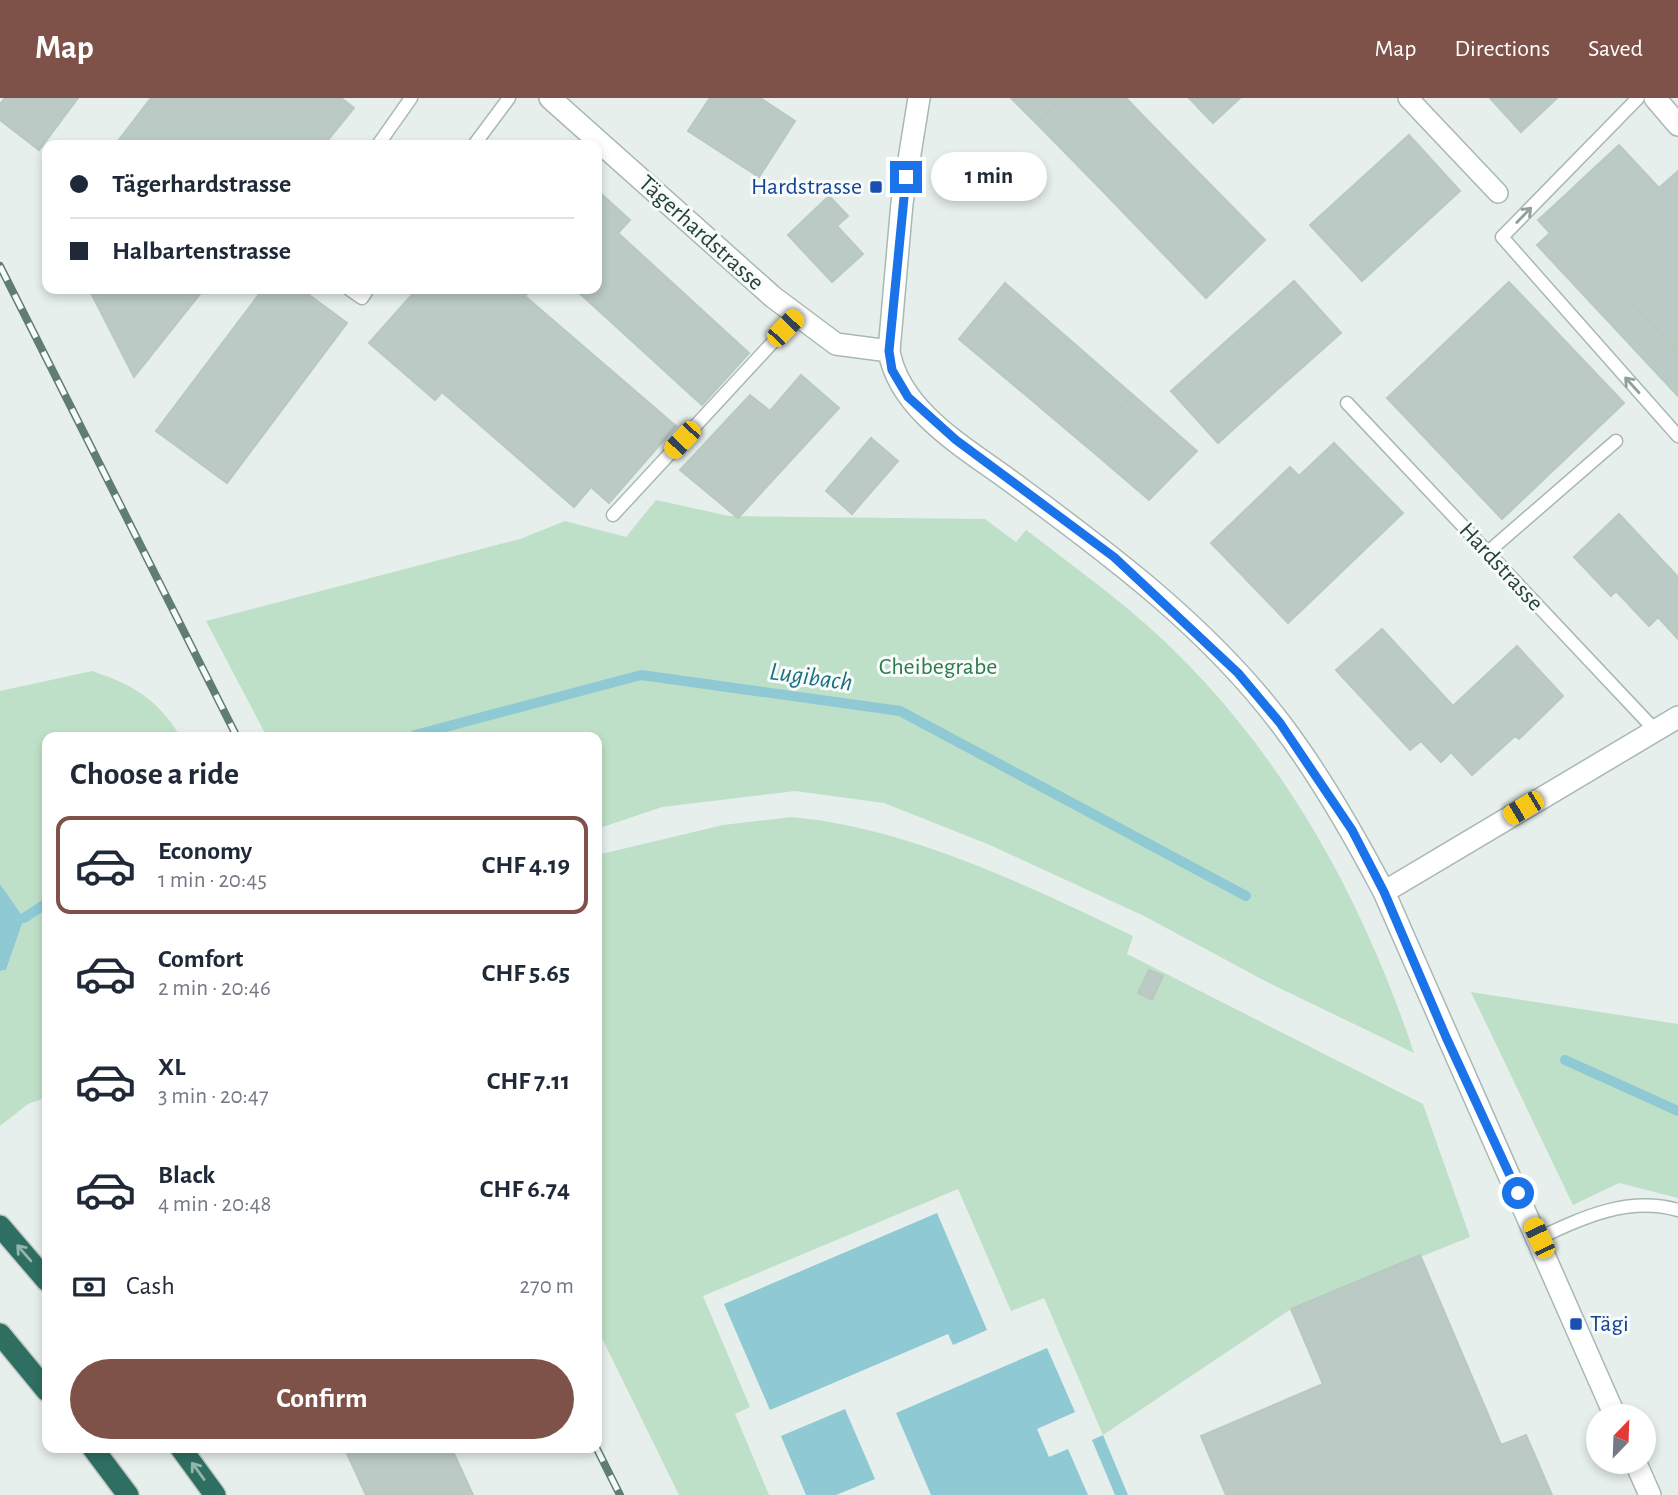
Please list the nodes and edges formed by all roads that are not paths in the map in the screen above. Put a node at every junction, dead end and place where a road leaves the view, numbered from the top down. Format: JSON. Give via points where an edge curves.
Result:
{"nodes":[{"id":1,"x":411,"y":98,"type":"edge"},
{"id":2,"x":509,"y":98,"type":"edge"},
{"id":3,"x":550,"y":98,"type":"edge"},
{"id":4,"x":919,"y":98,"type":"edge"},
{"id":5,"x":1408,"y":98,"type":"edge"},
{"id":6,"x":1638,"y":98,"type":"edge"},
{"id":7,"x":1655,"y":98,"type":"edge"},
{"id":8,"x":1678,"y":125,"type":"edge"},
{"id":9,"x":381,"y":140,"type":"edge"},
{"id":10,"x":478,"y":140,"type":"edge"},
{"id":11,"x":597,"y":140,"type":"edge"},
{"id":12,"x":602,"y":145,"type":"edge"},
{"id":13,"x":1499,"y":193,"type":"dead end"},
{"id":14,"x":797,"y":316,"type":"junction"},
{"id":15,"x":889,"y":351,"type":"junction"},
{"id":16,"x":1347,"y":403,"type":"dead end"},
{"id":17,"x":1678,"y":436,"type":"edge"},
{"id":18,"x":1616,"y":441,"type":"dead end"},
{"id":19,"x":613,"y":515,"type":"dead end"},
{"id":20,"x":1488,"y":552,"type":"junction"},
{"id":21,"x":1678,"y":717,"type":"edge"},
{"id":22,"x":1655,"y":730,"type":"junction"},
{"id":23,"x":1384,"y":892,"type":"junction"},
{"id":24,"x":1678,"y":1210,"type":"edge"},
{"id":25,"x":0,"y":1226,"type":"edge"},
{"id":26,"x":1539,"y":1238,"type":"junction"},
{"id":27,"x":42,"y":1275,"type":"edge"},
{"id":28,"x":0,"y":1334,"type":"edge"},
{"id":29,"x":42,"y":1385,"type":"edge"},
{"id":30,"x":1610,"y":1404,"type":"edge"},
{"id":31,"x":96,"y":1453,"type":"edge"},
{"id":32,"x":184,"y":1453,"type":"edge"},
{"id":33,"x":1641,"y":1474,"type":"edge"},
{"id":34,"x":128,"y":1495,"type":"edge"},
{"id":35,"x":215,"y":1495,"type":"edge"},
{"id":36,"x":1650,"y":1495,"type":"edge"}],
"edges":[{"from":1,"to":9,"type":"lane"},
{"from":2,"to":10,"type":"lane"},
{"from":3,"to":11,"type":"street","name":"Tägerhardstrasse"},
{"from":4,"to":15,"type":"street","via":[[902,203]]},
{"from":5,"to":13,"type":"street"},
{"from":17,"to":6,"type":"lane","one_way":true,"via":[[1502,237]]},
{"from":7,"to":8,"type":"street"},
{"from":12,"to":14,"type":"street","name":"Tägerhardstrasse"},
{"from":14,"to":15,"type":"street","name":"Tägerhardstrasse","via":[[836,344]]},
{"from":14,"to":19,"type":"lane"},
{"from":15,"to":23,"type":"street","via":[[892,370],[908,397],[956,440],[1114,557],[1238,673],[1315,771]]},
{"from":16,"to":20,"type":"lane","name":"Hardstrasse"},
{"from":18,"to":20,"type":"lane"},
{"from":20,"to":22,"type":"lane","name":"Hardstrasse"},
{"from":21,"to":22,"type":"street"},
{"from":22,"to":23,"type":"street"},
{"from":23,"to":26,"type":"street"},
{"from":24,"to":26,"type":"lane","via":[[1642,1204],[1612,1208]]},
{"from":27,"to":25,"type":"highway","one_way":true},
{"from":26,"to":30,"type":"street"},
{"from":28,"to":29,"type":"highway"},
{"from":31,"to":34,"type":"highway"},
{"from":35,"to":32,"type":"highway","one_way":true},
{"from":33,"to":36,"type":"street"}]}
